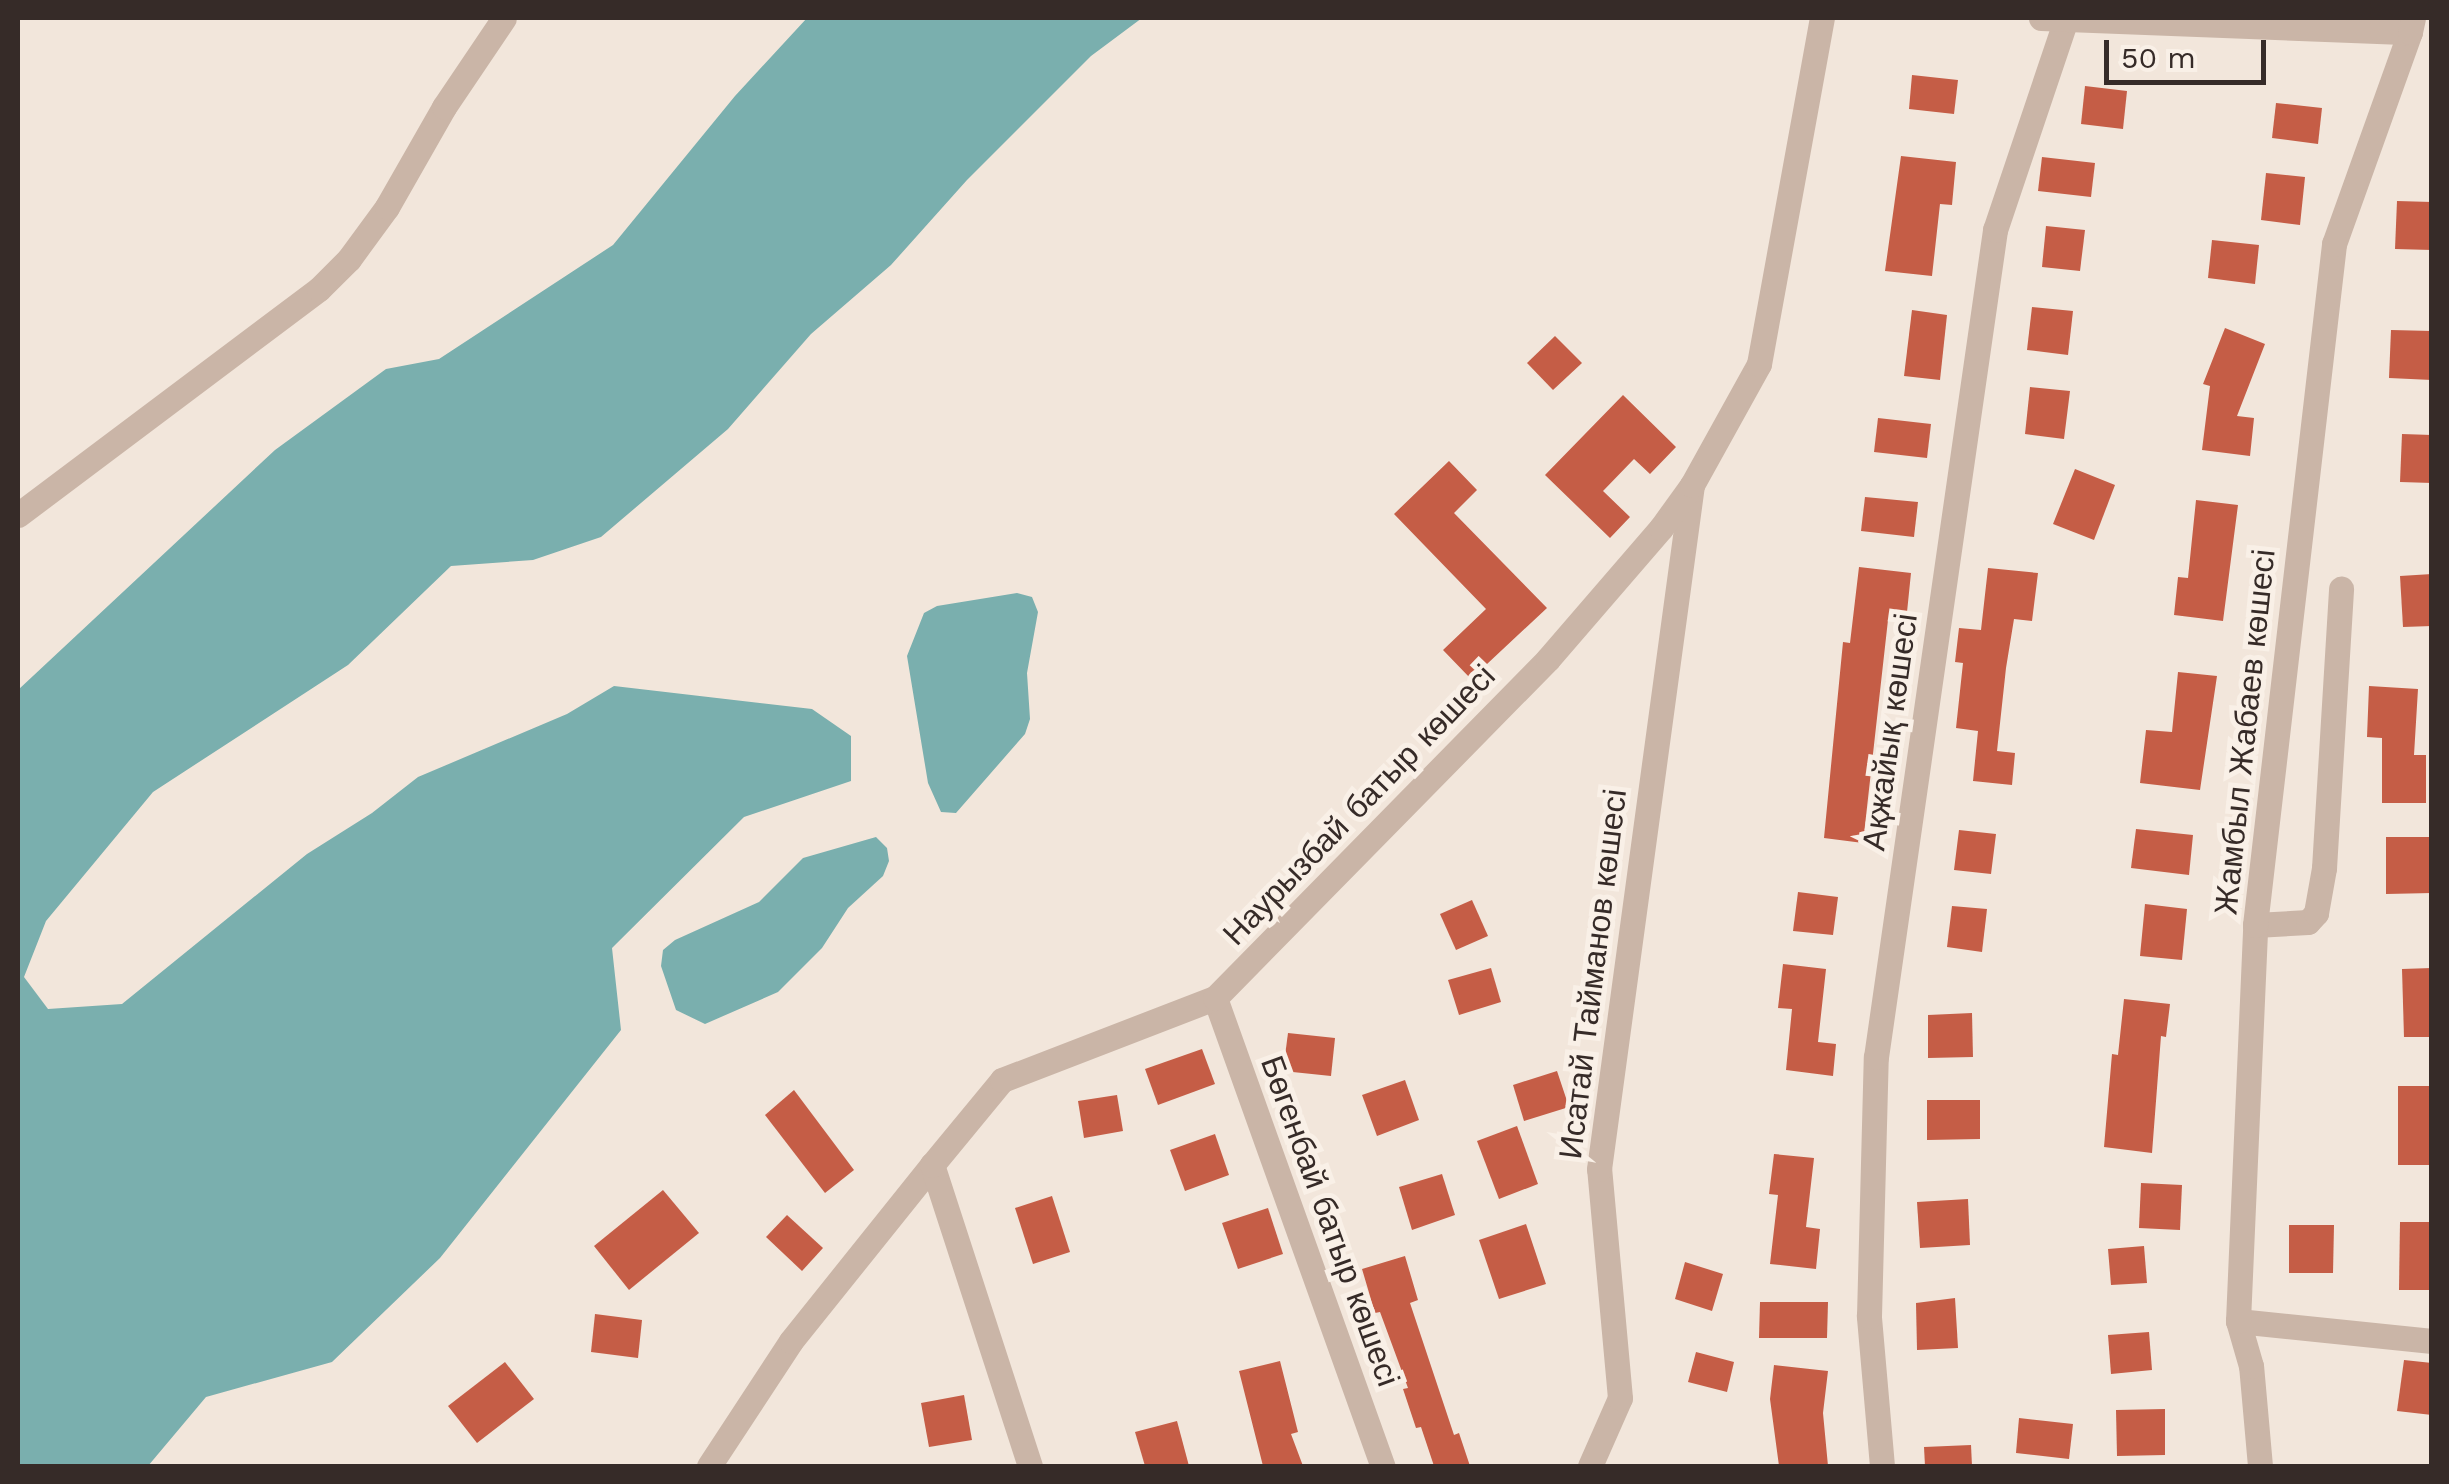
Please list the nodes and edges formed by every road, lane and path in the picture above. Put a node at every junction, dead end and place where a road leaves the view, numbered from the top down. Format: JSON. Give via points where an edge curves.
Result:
{"nodes":[{"id":1,"x":504,"y":18,"type":"edge"},
{"id":2,"x":1822,"y":18,"type":"edge"},
{"id":3,"x":2054,"y":18,"type":"edge"},
{"id":4,"x":2411,"y":25,"type":"edge"},
{"id":5,"x":1692,"y":485,"type":"junction"},
{"id":6,"x":18,"y":515,"type":"edge"},
{"id":7,"x":2341,"y":589,"type":"dead end"},
{"id":8,"x":2256,"y":925,"type":"junction"},
{"id":9,"x":1216,"y":998,"type":"junction"},
{"id":10,"x":932,"y":1165,"type":"junction"},
{"id":11,"x":2238,"y":1320,"type":"junction"},
{"id":12,"x":2432,"y":1342,"type":"edge"},
{"id":13,"x":709,"y":1466,"type":"edge"},
{"id":14,"x":1030,"y":1466,"type":"edge"},
{"id":15,"x":1384,"y":1466,"type":"edge"},
{"id":16,"x":1590,"y":1466,"type":"edge"},
{"id":17,"x":1882,"y":1466,"type":"edge"},
{"id":18,"x":2260,"y":1466,"type":"edge"}],
"edges":[{"from":1,"to":6,"type":"street","via":[[349,260],[319,290]]},
{"from":2,"to":5,"type":"street","name":"Наурызбай батыр көшесі","via":[[1759,364]]},
{"from":3,"to":4,"type":"street"},
{"from":3,"to":17,"type":"street","name":"Ақжайық көшесі","via":[[1995,230],[1876,1057],[1869,1316]]},
{"from":4,"to":8,"type":"street","name":"Жамбыл Жабаев көшесі","via":[[2334,244]]},
{"from":5,"to":9,"type":"street","name":"Наурызбай батыр көшесі","via":[[1548,658]]},
{"from":5,"to":16,"type":"street","name":"Исатай Тайманов көшесі","via":[[1600,1168],[1620,1398]]},
{"from":7,"to":8,"type":"street","via":[[2316,913],[2308,922]]},
{"from":8,"to":11,"type":"street","name":"Жамбыл Жабаев көшесі"},
{"from":9,"to":10,"type":"street","name":"Наурызбай батыр көшесі","via":[[1002,1080]]},
{"from":9,"to":15,"type":"street","name":"Бөгенбай батыр көшесі"},
{"from":10,"to":13,"type":"street","name":"Наурызбай батыр көшесі","via":[[791,1340]]},
{"from":10,"to":14,"type":"street"},
{"from":11,"to":12,"type":"street"},
{"from":11,"to":18,"type":"street","name":"Жамбыл Жабаев көшесі","via":[[2251,1366]]}]}
